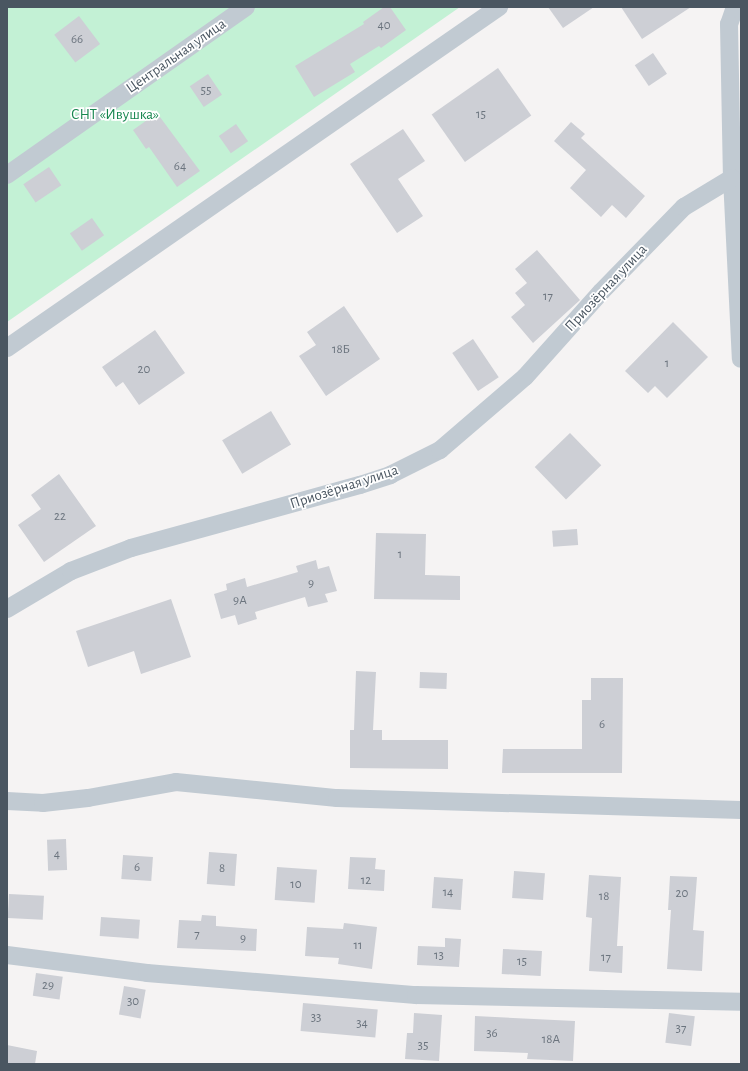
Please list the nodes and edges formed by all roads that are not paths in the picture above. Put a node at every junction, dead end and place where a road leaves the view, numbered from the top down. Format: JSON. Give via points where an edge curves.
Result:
{"nodes":[{"id":1,"x":246,"y":7,"type":"edge"},
{"id":2,"x":499,"y":7,"type":"edge"},
{"id":3,"x":735,"y":7,"type":"edge"},
{"id":4,"x":7,"y":175,"type":"edge"},
{"id":5,"x":732,"y":178,"type":"junction"},
{"id":6,"x":7,"y":348,"type":"edge"},
{"id":7,"x":741,"y":359,"type":"edge"},
{"id":8,"x":7,"y":609,"type":"edge"},
{"id":9,"x":7,"y":801,"type":"edge"},
{"id":10,"x":741,"y":810,"type":"edge"},
{"id":11,"x":7,"y":955,"type":"edge"},
{"id":12,"x":741,"y":1002,"type":"edge"}],
"edges":[{"from":1,"to":4,"type":"street","name":"Центральная улица"},
{"from":2,"to":6,"type":"street"},
{"from":3,"to":5,"type":"street","via":[[729,24]]},
{"from":5,"to":7,"type":"street"},
{"from":5,"to":8,"type":"street","name":"Приозёрная улица","via":[[684,207],[601,292],[525,377],[440,450],[390,475],[360,485],[131,548],[71,571]]},
{"from":9,"to":10,"type":"street","via":[[43,802],[88,798],[176,782],[336,798]]},
{"from":11,"to":12,"type":"street","via":[[147,973],[416,995]]}]}
